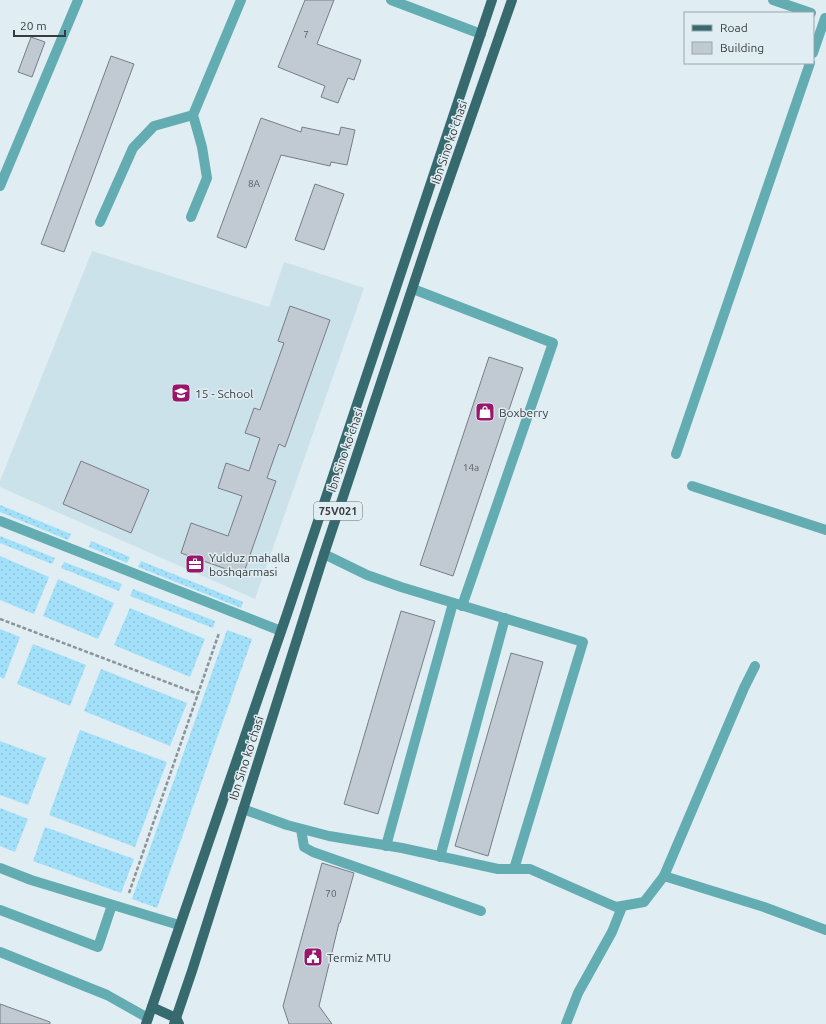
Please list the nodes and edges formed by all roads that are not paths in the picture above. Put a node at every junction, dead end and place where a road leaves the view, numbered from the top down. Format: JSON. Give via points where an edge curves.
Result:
{"nodes":[{"id":1,"x":78,"y":0,"type":"edge"},
{"id":2,"x":241,"y":0,"type":"edge"},
{"id":3,"x":391,"y":0,"type":"edge"},
{"id":4,"x":492,"y":0,"type":"edge"},
{"id":5,"x":512,"y":0,"type":"edge"},
{"id":6,"x":772,"y":0,"type":"edge"},
{"id":7,"x":809,"y":12,"type":"edge"},
{"id":8,"x":814,"y":14,"type":"edge"},
{"id":9,"x":826,"y":18,"type":"edge"},
{"id":10,"x":481,"y":34,"type":"junction"},
{"id":11,"x":814,"y":50,"type":"edge"},
{"id":12,"x":810,"y":64,"type":"edge"},
{"id":13,"x":193,"y":115,"type":"junction"},
{"id":14,"x":0,"y":186,"type":"edge"},
{"id":15,"x":192,"y":217,"type":"dead end"},
{"id":16,"x":100,"y":222,"type":"dead end"},
{"id":17,"x":413,"y":289,"type":"junction"},
{"id":18,"x":676,"y":454,"type":"dead end"},
{"id":19,"x":692,"y":486,"type":"dead end"},
{"id":20,"x":0,"y":521,"type":"edge"},
{"id":21,"x":826,"y":530,"type":"edge"},
{"id":22,"x":324,"y":554,"type":"junction"},
{"id":23,"x":458,"y":604,"type":"junction"},
{"id":24,"x":505,"y":618,"type":"junction"},
{"id":25,"x":281,"y":631,"type":"junction"},
{"id":26,"x":756,"y":666,"type":"dead end"},
{"id":27,"x":242,"y":809,"type":"junction"},
{"id":28,"x":302,"y":829,"type":"junction"},
{"id":29,"x":386,"y":846,"type":"junction"},
{"id":30,"x":440,"y":857,"type":"junction"},
{"id":31,"x":0,"y":868,"type":"edge"},
{"id":32,"x":514,"y":869,"type":"junction"},
{"id":33,"x":664,"y":876,"type":"junction"},
{"id":34,"x":112,"y":905,"type":"junction"},
{"id":35,"x":622,"y":907,"type":"junction"},
{"id":36,"x":0,"y":910,"type":"edge"},
{"id":37,"x":481,"y":910,"type":"dead end"},
{"id":38,"x":179,"y":925,"type":"junction"},
{"id":39,"x":826,"y":930,"type":"edge"},
{"id":40,"x":0,"y":952,"type":"edge"},
{"id":41,"x":152,"y":1007,"type":"junction"},
{"id":42,"x":147,"y":1021,"type":"edge"},
{"id":43,"x":176,"y":1022,"type":"edge"},
{"id":44,"x":566,"y":1024,"type":"edge"}],
"edges":[{"from":1,"to":14,"type":"street"},
{"from":2,"to":13,"type":"street"},
{"from":3,"to":10,"type":"street"},
{"from":4,"to":10,"type":"main road","name":"Ibn Sino ko'chasi","number":"75V021"},
{"from":5,"to":17,"type":"main road","name":"Ibn Sino ko'chasi","number":"75V021"},
{"from":6,"to":7,"type":"street"},
{"from":8,"to":9,"type":"street"},
{"from":9,"to":11,"type":"street"},
{"from":10,"to":25,"type":"main road","name":"Ibn Sino ko'chasi","number":"75V021"},
{"from":12,"to":18,"type":"street"},
{"from":13,"to":15,"type":"street","via":[[207,178]]},
{"from":13,"to":16,"type":"street","via":[[154,126],[133,148]]},
{"from":17,"to":22,"type":"main road","name":"Ibn Sino ko'chasi","number":"75V021"},
{"from":17,"to":23,"type":"street","via":[[552,343]]},
{"from":19,"to":21,"type":"street"},
{"from":20,"to":25,"type":"street"},
{"from":22,"to":23,"type":"street","via":[[367,575]]},
{"from":22,"to":27,"type":"main road","name":"Ibn Sino ko'chasi","number":"75V021"},
{"from":23,"to":24,"type":"street"},
{"from":23,"to":29,"type":"street"},
{"from":24,"to":30,"type":"street"},
{"from":24,"to":32,"type":"street","via":[[583,642]]},
{"from":25,"to":38,"type":"main road","name":"Ibn Sino ko'chasi","number":"75V021"},
{"from":26,"to":33,"type":"street","via":[[744,688]]},
{"from":27,"to":28,"type":"street"},
{"from":27,"to":43,"type":"main road","name":"Ibn Sino ko'chasi","number":"75V021"},
{"from":28,"to":29,"type":"street"},
{"from":28,"to":37,"type":"street","via":[[304,847],[313,852]]},
{"from":29,"to":30,"type":"street"},
{"from":30,"to":32,"type":"street","via":[[498,869]]},
{"from":31,"to":34,"type":"street"},
{"from":32,"to":35,"type":"street","via":[[530,869],[616,907]]},
{"from":33,"to":35,"type":"street","via":[[644,902]]},
{"from":33,"to":39,"type":"street","via":[[764,907]]},
{"from":34,"to":36,"type":"street","via":[[98,947]]},
{"from":34,"to":38,"type":"street"},
{"from":35,"to":44,"type":"street","via":[[612,932],[578,993]]},
{"from":38,"to":41,"type":"main road","name":"Ibn Sino ko'chasi","number":"75V021"},
{"from":40,"to":42,"type":"street","via":[[107,995]]},
{"from":41,"to":42,"type":"main road","name":"Ibn Sino ko'chasi"},
{"from":41,"to":43,"type":"main road"}]}
